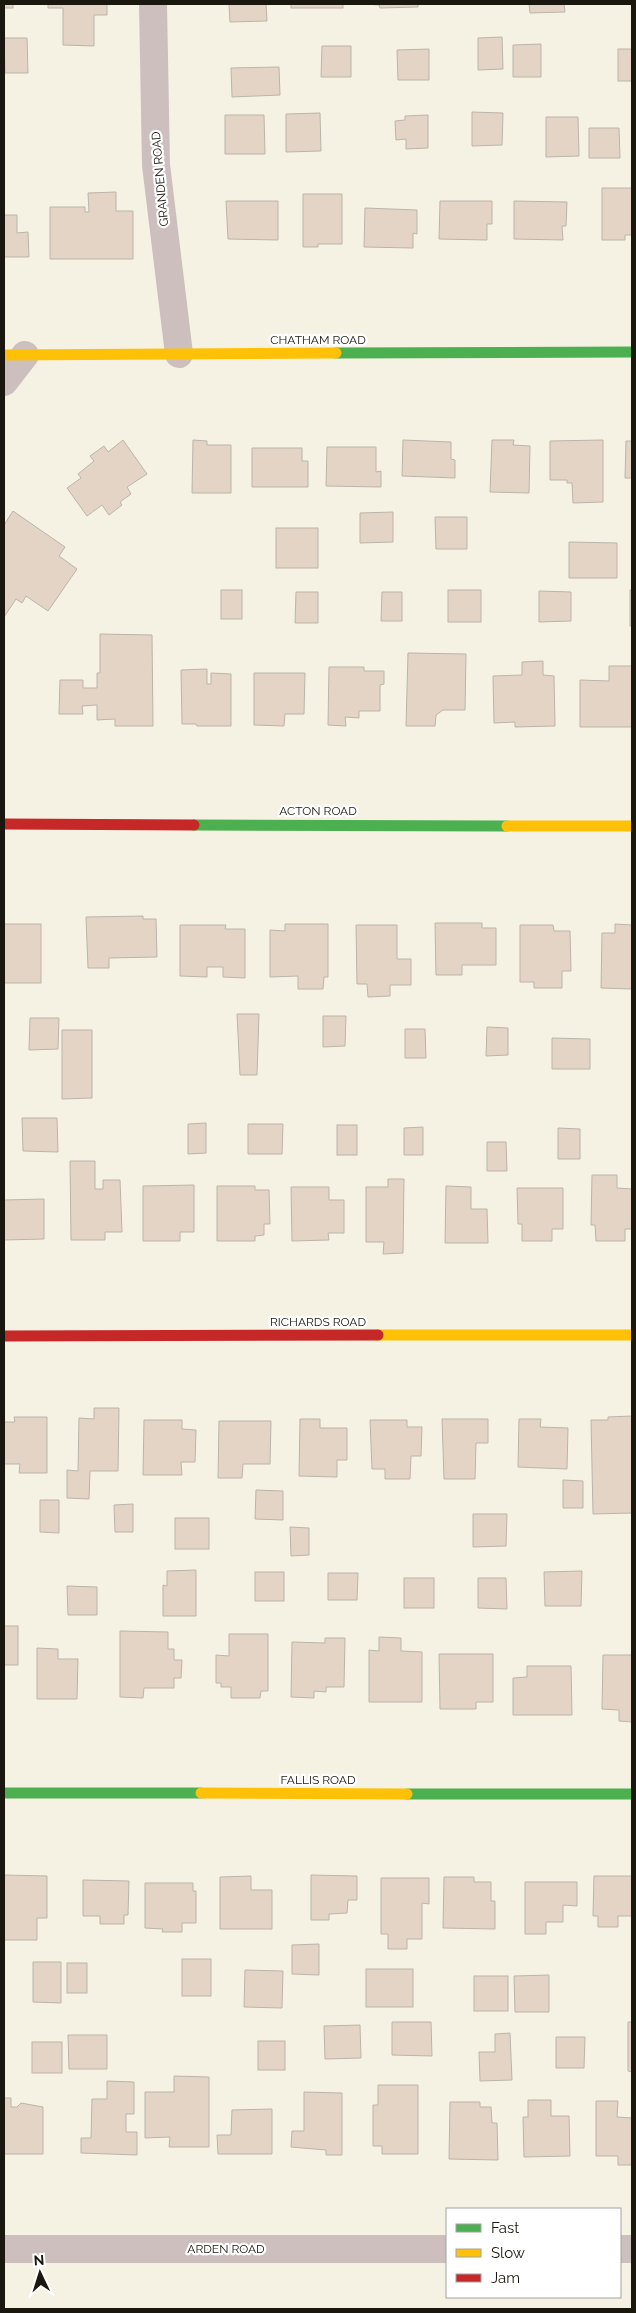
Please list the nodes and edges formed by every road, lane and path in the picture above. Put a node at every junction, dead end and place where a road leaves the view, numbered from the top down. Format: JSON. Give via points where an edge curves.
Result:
{"nodes":[{"id":1,"x":153,"y":4,"type":"edge"},
{"id":2,"x":632,"y":352,"type":"edge"},
{"id":3,"x":178,"y":354,"type":"junction"},
{"id":4,"x":14,"y":355,"type":"edge"},
{"id":5,"x":4,"y":382,"type":"edge"},
{"id":6,"x":4,"y":824,"type":"edge"},
{"id":7,"x":632,"y":826,"type":"edge"},
{"id":8,"x":632,"y":1335,"type":"edge"},
{"id":9,"x":4,"y":1336,"type":"edge"},
{"id":10,"x":4,"y":1793,"type":"edge"},
{"id":11,"x":632,"y":1794,"type":"edge"},
{"id":12,"x":4,"y":2249,"type":"edge"},
{"id":13,"x":446,"y":2249,"type":"edge"}],
"edges":[{"from":1,"to":3,"type":"street","name":"GRANDEN ROAD","via":[[156,165]]},
{"from":2,"to":3,"type":"street","name":"CHATHAM ROAD"},
{"from":3,"to":4,"type":"street","name":"CHATHAM ROAD"},
{"from":4,"to":5,"type":"street"},
{"from":6,"to":7,"type":"street","name":"ACTON ROAD"},
{"from":8,"to":9,"type":"street","name":"RICHARDS ROAD"},
{"from":10,"to":11,"type":"street","name":"FALLIS ROAD"},
{"from":12,"to":13,"type":"street","name":"ARDEN ROAD"}]}
